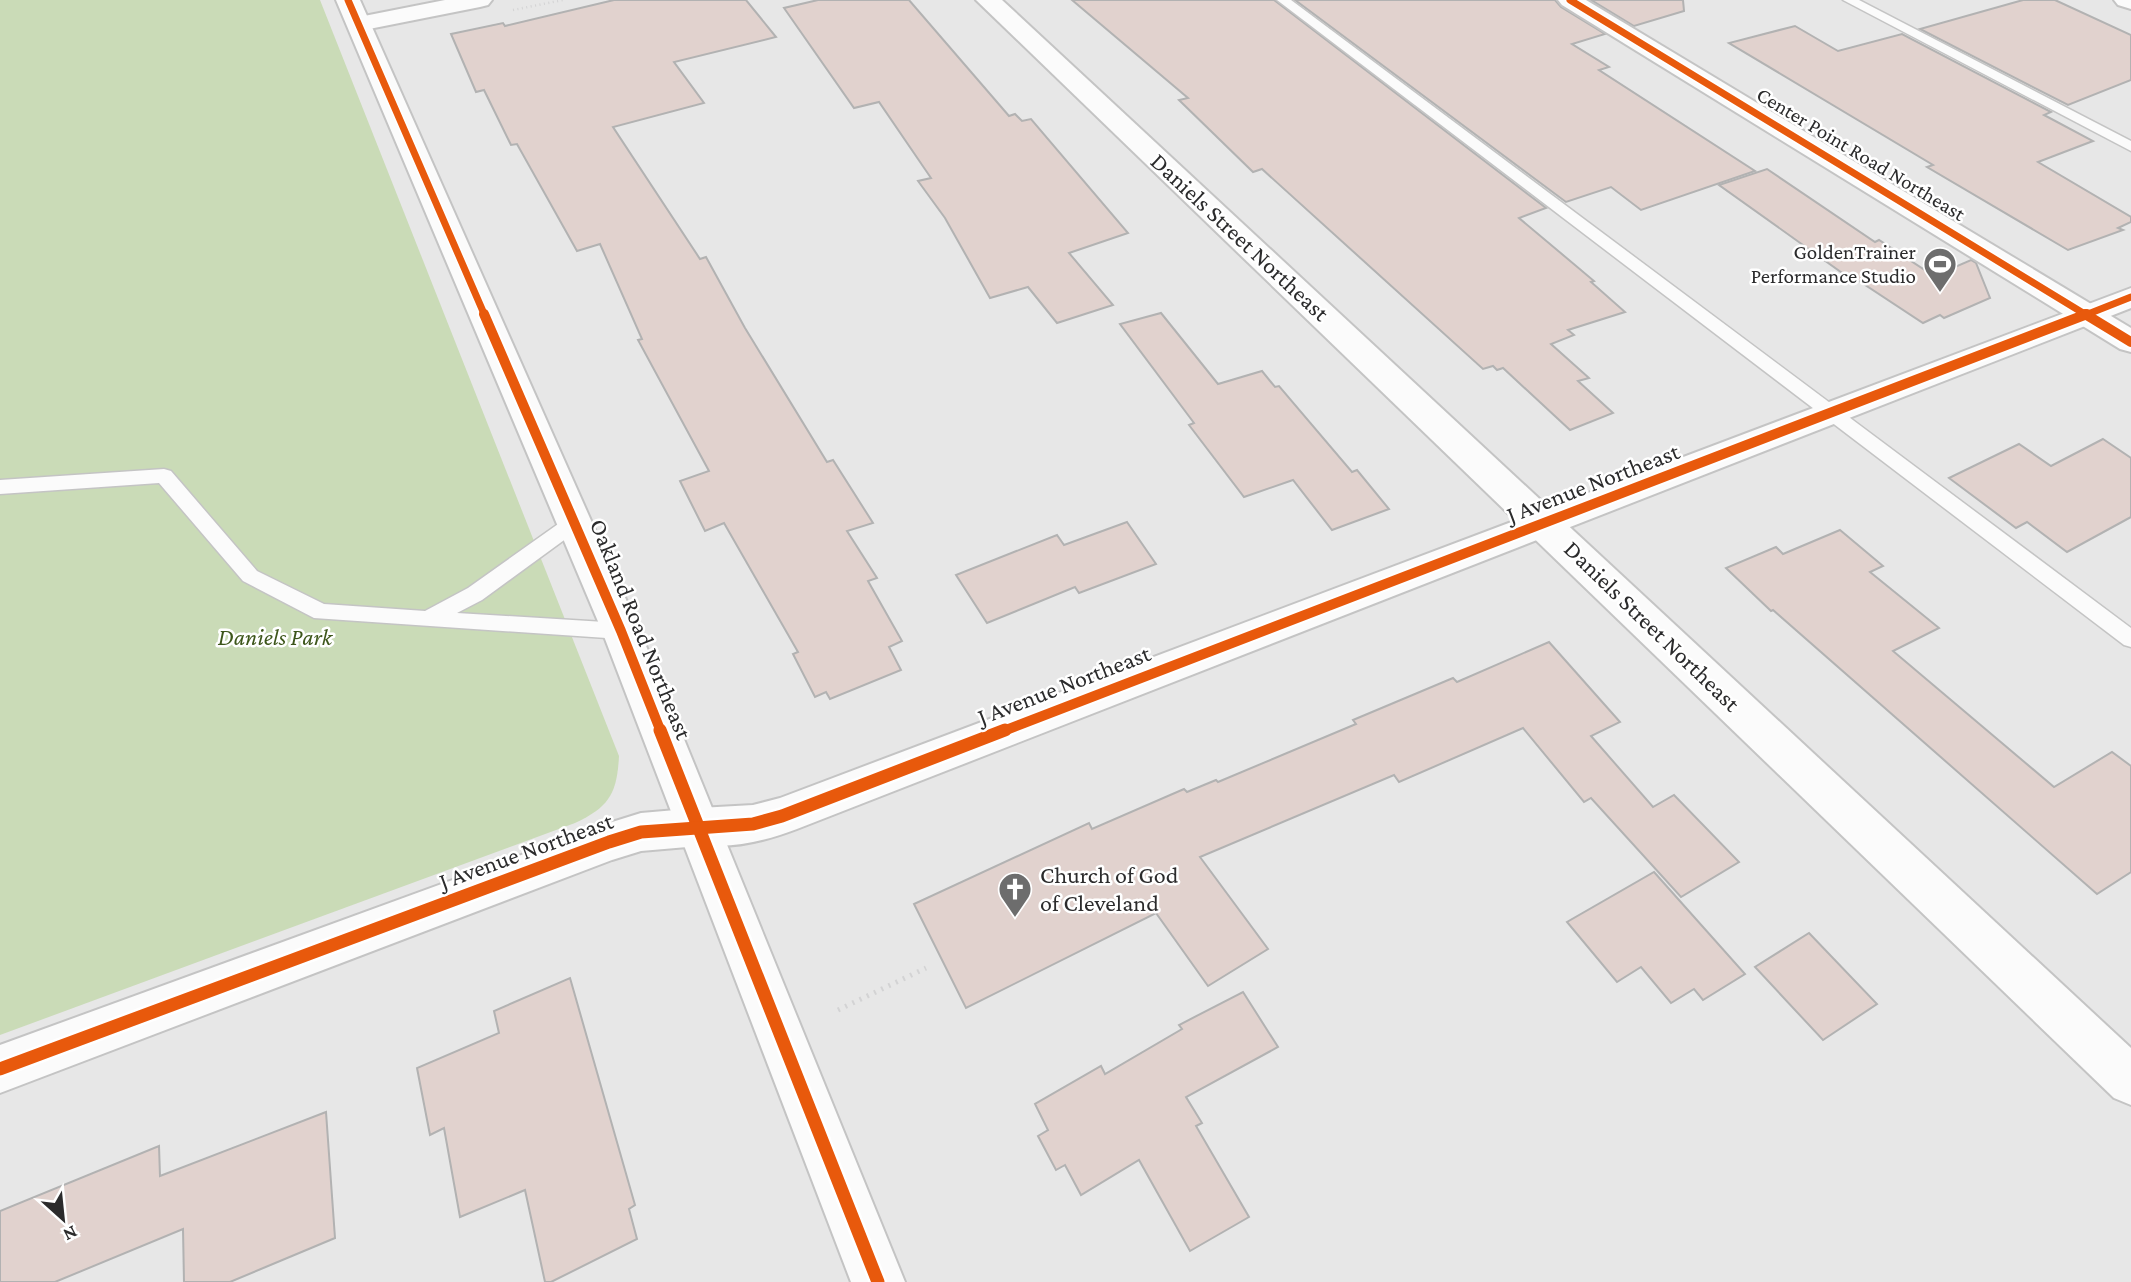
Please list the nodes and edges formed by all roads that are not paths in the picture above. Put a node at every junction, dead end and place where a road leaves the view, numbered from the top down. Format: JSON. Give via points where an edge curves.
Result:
{"nodes":[{"id":1,"x":480,"y":0,"type":"edge"},
{"id":2,"x":988,"y":0,"type":"edge"},
{"id":3,"x":1283,"y":0,"type":"edge"},
{"id":4,"x":1570,"y":0,"type":"edge"},
{"id":5,"x":1849,"y":0,"type":"edge"},
{"id":6,"x":353,"y":12,"type":"edge"},
{"id":7,"x":2131,"y":147,"type":"edge"},
{"id":8,"x":2131,"y":297,"type":"edge"},
{"id":9,"x":2086,"y":314,"type":"junction"},
{"id":10,"x":2131,"y":342,"type":"edge"},
{"id":11,"x":1832,"y":414,"type":"junction"},
{"id":12,"x":0,"y":487,"type":"edge"},
{"id":13,"x":575,"y":522,"type":"junction"},
{"id":14,"x":1545,"y":524,"type":"junction"},
{"id":15,"x":427,"y":619,"type":"junction"},
{"id":16,"x":621,"y":631,"type":"junction"},
{"id":17,"x":2131,"y":639,"type":"edge"},
{"id":18,"x":699,"y":827,"type":"junction"},
{"id":19,"x":0,"y":1069,"type":"edge"},
{"id":20,"x":2131,"y":1081,"type":"edge"},
{"id":21,"x":878,"y":1282,"type":"edge"}],
"edges":[{"from":1,"to":6,"type":"street"},
{"from":2,"to":14,"type":"street","name":"Daniels Street Northeast"},
{"from":3,"to":11,"type":"lane"},
{"from":4,"to":9,"type":"street","name":"Center Point Road Northeast"},
{"from":5,"to":7,"type":"lane"},
{"from":6,"to":13,"type":"street","name":"Oakland Road Northeast"},
{"from":8,"to":9,"type":"street","name":"J Avenue Northeast"},
{"from":9,"to":10,"type":"street","name":"Center Point Road Northeast"},
{"from":9,"to":11,"type":"street","name":"J Avenue Northeast"},
{"from":11,"to":14,"type":"street","name":"J Avenue Northeast"},
{"from":11,"to":17,"type":"lane"},
{"from":12,"to":15,"type":"lane","via":[[164,476],[250,576],[321,612]]},
{"from":13,"to":15,"type":"lane","via":[[475,594]]},
{"from":13,"to":16,"type":"street","name":"Oakland Road Northeast"},
{"from":14,"to":18,"type":"street","name":"J Avenue Northeast","via":[[782,816],[753,824]]},
{"from":14,"to":20,"type":"street","name":"Daniels Street Northeast"},
{"from":15,"to":16,"type":"lane"},
{"from":16,"to":18,"type":"street","name":"Oakland Road Northeast"},
{"from":18,"to":19,"type":"street","name":"J Avenue Northeast","via":[[641,832],[609,842]]},
{"from":18,"to":21,"type":"street","name":"Oakland Road Northeast"}]}
